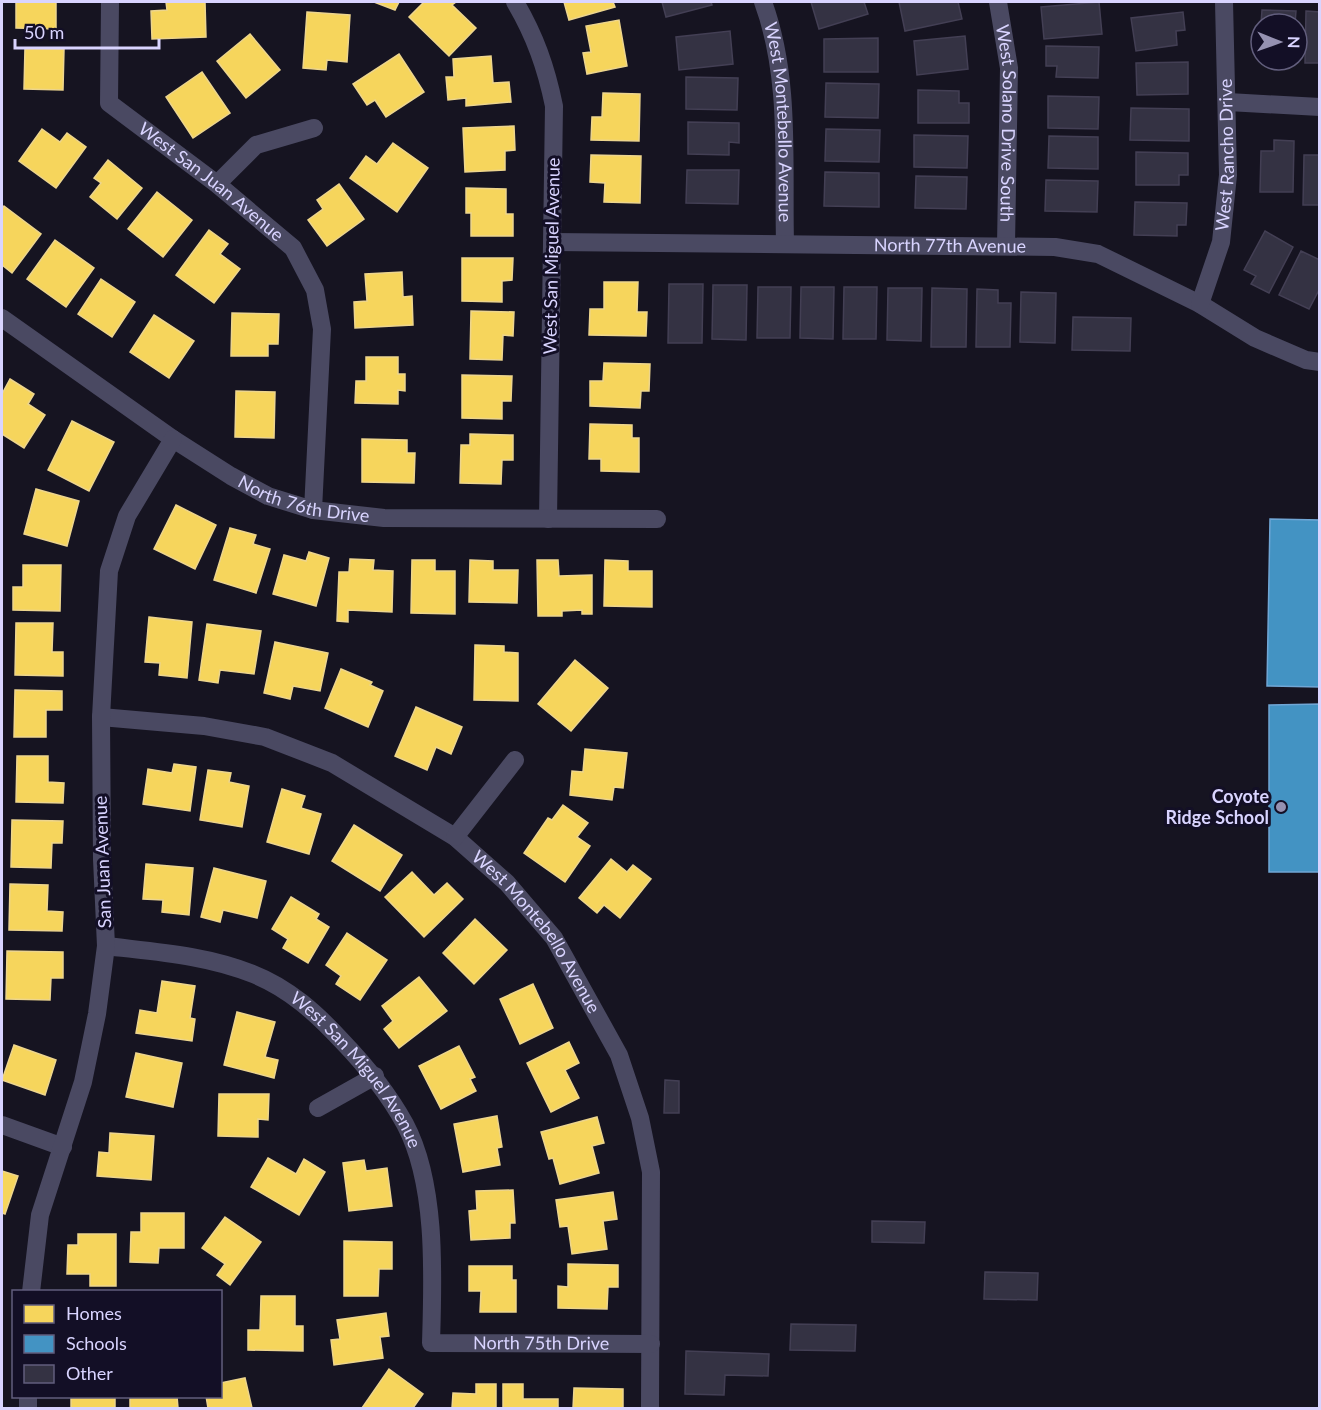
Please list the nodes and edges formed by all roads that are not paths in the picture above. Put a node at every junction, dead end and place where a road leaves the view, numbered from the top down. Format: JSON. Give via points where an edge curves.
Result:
{"nodes":[{"id":1,"x":110,"y":2,"type":"edge"},
{"id":2,"x":515,"y":2,"type":"edge"},
{"id":3,"x":764,"y":2,"type":"edge"},
{"id":4,"x":998,"y":2,"type":"edge"},
{"id":5,"x":1224,"y":2,"type":"edge"},
{"id":6,"x":1228,"y":102,"type":"junction"},
{"id":7,"x":1320,"y":107,"type":"edge"},
{"id":8,"x":314,"y":128,"type":"dead end"},
{"id":9,"x":217,"y":184,"type":"junction"},
{"id":10,"x":552,"y":242,"type":"junction"},
{"id":11,"x":785,"y":243,"type":"junction"},
{"id":12,"x":1006,"y":245,"type":"junction"},
{"id":13,"x":1200,"y":304,"type":"junction"},
{"id":14,"x":2,"y":318,"type":"edge"},
{"id":15,"x":1320,"y":362,"type":"edge"},
{"id":16,"x":173,"y":439,"type":"junction"},
{"id":17,"x":313,"y":510,"type":"junction"},
{"id":18,"x":548,"y":519,"type":"junction"},
{"id":19,"x":657,"y":519,"type":"dead end"},
{"id":20,"x":101,"y":717,"type":"junction"},
{"id":21,"x":515,"y":759,"type":"dead end"},
{"id":22,"x":455,"y":837,"type":"junction"},
{"id":23,"x":106,"y":946,"type":"junction"},
{"id":24,"x":375,"y":1076,"type":"junction"},
{"id":25,"x":318,"y":1108,"type":"dead end"},
{"id":26,"x":2,"y":1125,"type":"edge"},
{"id":27,"x":63,"y":1147,"type":"junction"},
{"id":28,"x":31,"y":1290,"type":"edge"},
{"id":29,"x":431,"y":1343,"type":"joint"},
{"id":30,"x":651,"y":1344,"type":"junction"},
{"id":31,"x":650,"y":1408,"type":"edge"}],
"edges":[{"from":1,"to":9,"type":"street","name":"West San Juan Avenue","via":[[109,103]]},
{"from":2,"to":10,"type":"street","name":"West San Miguel Avenue","via":[[540,49],[554,106]]},
{"from":3,"to":11,"type":"street","name":"West Montebello Avenue","via":[[782,77]]},
{"from":4,"to":12,"type":"street","name":"West Solano Drive South","via":[[1010,68]]},
{"from":5,"to":6,"type":"street","name":"West Rancho Drive"},
{"from":6,"to":7,"type":"street"},
{"from":6,"to":13,"type":"street","name":"West Rancho Drive","via":[[1228,175],[1221,242]]},
{"from":8,"to":9,"type":"street","via":[[256,145]]},
{"from":9,"to":17,"type":"street","name":"West San Juan Avenue","via":[[293,248],[315,290],[322,329]]},
{"from":10,"to":11,"type":"street","name":"North 77th Avenue"},
{"from":10,"to":18,"type":"street","name":"West San Miguel Avenue"},
{"from":11,"to":12,"type":"street","name":"North 77th Avenue"},
{"from":12,"to":13,"type":"street","name":"North 77th Avenue","via":[[1098,254]]},
{"from":13,"to":15,"type":"street","name":"North 77th Avenue","via":[[1255,338]]},
{"from":14,"to":16,"type":"street","name":"North 76th Drive"},
{"from":16,"to":17,"type":"street","name":"North 76th Drive","via":[[268,496]]},
{"from":16,"to":20,"type":"street","name":"San Juan Avenue","via":[[127,516],[110,570]]},
{"from":17,"to":18,"type":"street","name":"North 76th Drive","via":[[384,518]]},
{"from":18,"to":19,"type":"street","name":"North 76th Drive"},
{"from":20,"to":22,"type":"street","name":"West Montebello Avenue","via":[[204,726],[266,737],[332,763]]},
{"from":20,"to":23,"type":"street","name":"San Juan Avenue"},
{"from":21,"to":22,"type":"street"},
{"from":22,"to":30,"type":"street","name":"West Montebello Avenue","via":[[507,883],[554,938],[619,1055],[640,1118],[651,1172]]},
{"from":23,"to":24,"type":"street","name":"West San Miguel Avenue","via":[[208,959],[255,974],[310,1007]]},
{"from":23,"to":27,"type":"street","name":"San Juan Avenue","via":[[86,1071]]},
{"from":24,"to":25,"type":"street"},
{"from":24,"to":29,"type":"street","name":"West San Miguel Avenue","via":[[406,1126],[422,1174],[434,1257]]},
{"from":26,"to":27,"type":"street"},
{"from":27,"to":28,"type":"street","name":"San Juan Avenue","via":[[40,1215]]},
{"from":29,"to":30,"type":"street","name":"North 75th Drive"},
{"from":30,"to":31,"type":"street","name":"West Montebello Avenue"}]}
